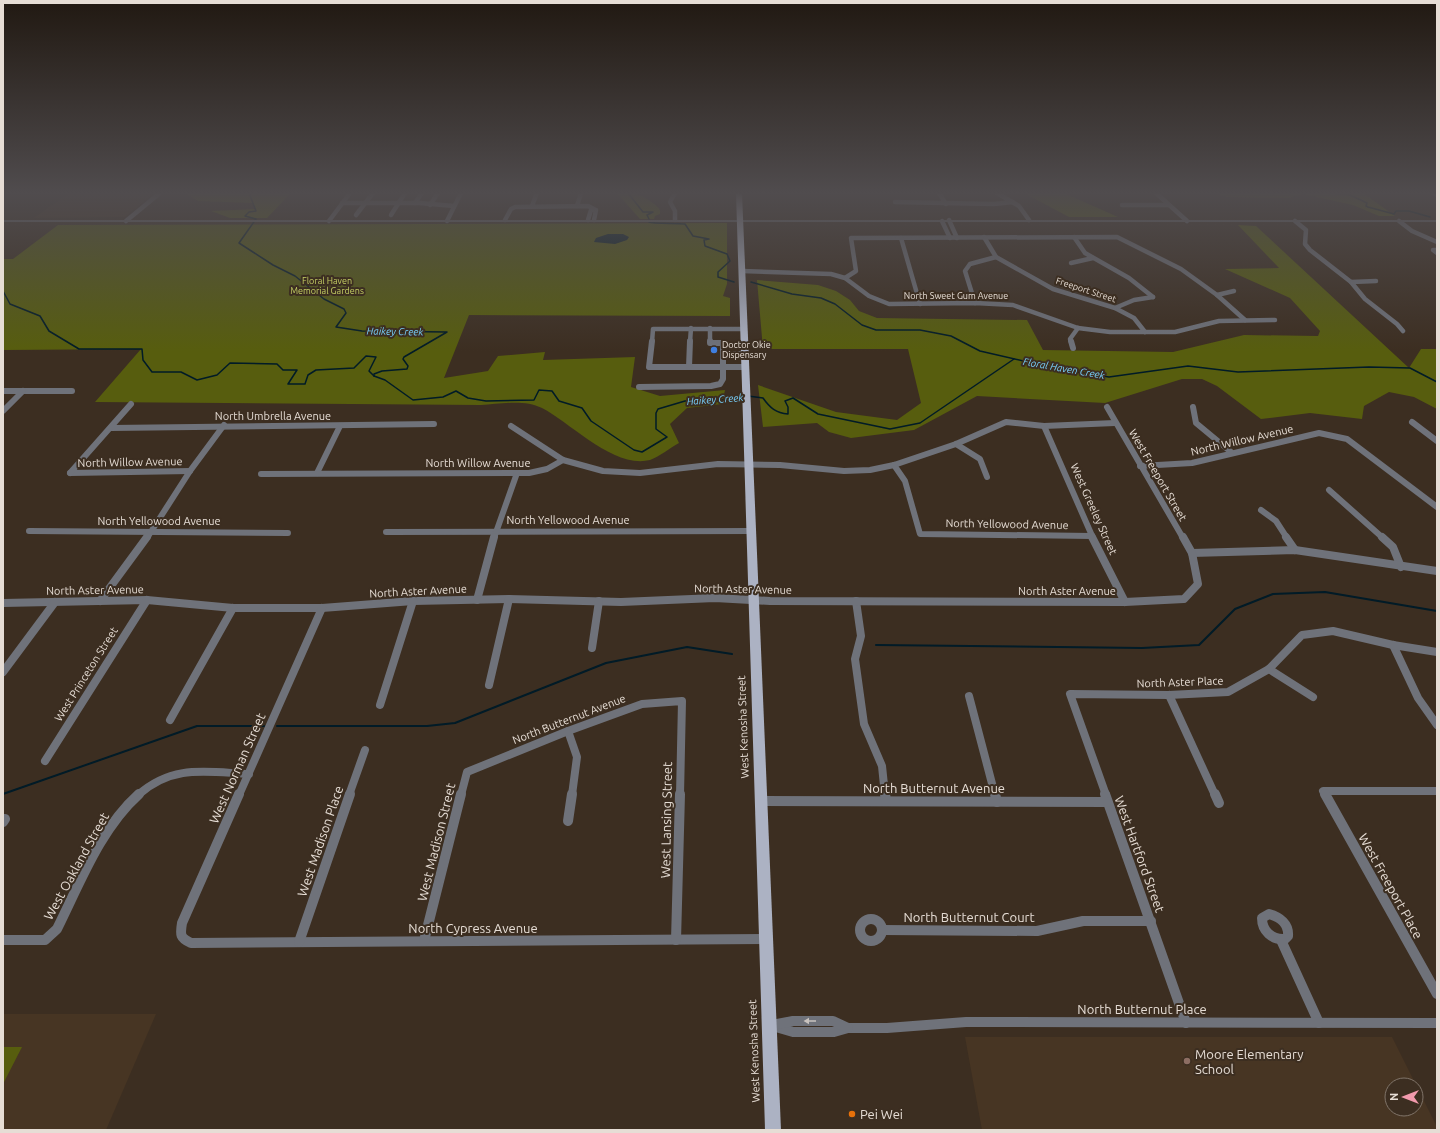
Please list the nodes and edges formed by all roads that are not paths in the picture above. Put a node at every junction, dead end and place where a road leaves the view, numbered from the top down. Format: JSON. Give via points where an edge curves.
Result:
{"nodes":[{"id":1,"x":741,"y":246,"type":"edge"},
{"id":2,"x":852,"y":246,"type":"edge"},
{"id":3,"x":903,"y":246,"type":"edge"},
{"id":4,"x":989,"y":246,"type":"edge"},
{"id":5,"x":1081,"y":246,"type":"edge"},
{"id":6,"x":1135,"y":246,"type":"edge"},
{"id":7,"x":1307,"y":246,"type":"edge"},
{"id":8,"x":1437,"y":250,"type":"edge"},
{"id":9,"x":1437,"y":253,"type":"edge"},
{"id":10,"x":996,"y":257,"type":"junction"},
{"id":11,"x":1093,"y":258,"type":"junction"},
{"id":12,"x":1071,"y":263,"type":"dead end"},
{"id":13,"x":742,"y":273,"type":"junction"},
{"id":14,"x":845,"y":278,"type":"junction"},
{"id":15,"x":1351,"y":282,"type":"junction"},
{"id":16,"x":1376,"y":282,"type":"dead end"},
{"id":17,"x":1234,"y":291,"type":"dead end"},
{"id":18,"x":1217,"y":295,"type":"junction"},
{"id":19,"x":975,"y":303,"type":"junction"},
{"id":20,"x":920,"y":304,"type":"junction"},
{"id":21,"x":1115,"y":308,"type":"junction"},
{"id":22,"x":1245,"y":320,"type":"junction"},
{"id":23,"x":1275,"y":320,"type":"dead end"},
{"id":24,"x":744,"y":326,"type":"junction"},
{"id":25,"x":691,"y":328,"type":"junction"},
{"id":26,"x":710,"y":328,"type":"junction"},
{"id":27,"x":1078,"y":328,"type":"junction"},
{"id":28,"x":1146,"y":332,"type":"junction"},
{"id":29,"x":1403,"y":332,"type":"dead end"},
{"id":30,"x":1074,"y":348,"type":"dead end"},
{"id":31,"x":723,"y":354,"type":"junction"},
{"id":32,"x":745,"y":354,"type":"junction"},
{"id":33,"x":745,"y":366,"type":"junction"},
{"id":34,"x":688,"y":367,"type":"junction"},
{"id":35,"x":724,"y":367,"type":"junction"},
{"id":36,"x":639,"y":387,"type":"dead end"},
{"id":37,"x":3,"y":391,"type":"edge"},
{"id":38,"x":23,"y":391,"type":"junction"},
{"id":39,"x":72,"y":391,"type":"dead end"},
{"id":40,"x":131,"y":404,"type":"dead end"},
{"id":41,"x":1107,"y":407,"type":"dead end"},
{"id":42,"x":1192,"y":407,"type":"dead end"},
{"id":43,"x":3,"y":411,"type":"edge"},
{"id":44,"x":1412,"y":422,"type":"dead end"},
{"id":45,"x":1115,"y":423,"type":"junction"},
{"id":46,"x":434,"y":424,"type":"dead end"},
{"id":47,"x":224,"y":425,"type":"junction"},
{"id":48,"x":340,"y":426,"type":"junction"},
{"id":49,"x":511,"y":426,"type":"dead end"},
{"id":50,"x":1044,"y":426,"type":"junction"},
{"id":51,"x":111,"y":428,"type":"junction"},
{"id":52,"x":1437,"y":441,"type":"edge"},
{"id":53,"x":956,"y":444,"type":"junction"},
{"id":54,"x":1231,"y":452,"type":"junction"},
{"id":55,"x":562,"y":460,"type":"junction"},
{"id":56,"x":894,"y":465,"type":"junction"},
{"id":57,"x":749,"y":466,"type":"junction"},
{"id":58,"x":1140,"y":466,"type":"junction"},
{"id":59,"x":190,"y":471,"type":"junction"},
{"id":60,"x":317,"y":473,"type":"junction"},
{"id":61,"x":517,"y":473,"type":"junction"},
{"id":62,"x":262,"y":474,"type":"dead end"},
{"id":63,"x":987,"y":477,"type":"dead end"},
{"id":64,"x":1329,"y":490,"type":"dead end"},
{"id":65,"x":1437,"y":507,"type":"edge"},
{"id":66,"x":1261,"y":510,"type":"dead end"},
{"id":67,"x":29,"y":531,"type":"dead end"},
{"id":68,"x":496,"y":531,"type":"junction"},
{"id":69,"x":751,"y":531,"type":"junction"},
{"id":70,"x":151,"y":532,"type":"junction"},
{"id":71,"x":386,"y":532,"type":"dead end"},
{"id":72,"x":288,"y":533,"type":"dead end"},
{"id":73,"x":1092,"y":536,"type":"junction"},
{"id":74,"x":1295,"y":550,"type":"junction"},
{"id":75,"x":1192,"y":553,"type":"junction"},
{"id":76,"x":1401,"y":567,"type":"junction"},
{"id":77,"x":1437,"y":571,"type":"edge"},
{"id":78,"x":509,"y":599,"type":"junction"},
{"id":79,"x":100,"y":600,"type":"junction"},
{"id":80,"x":147,"y":600,"type":"junction"},
{"id":81,"x":477,"y":600,"type":"junction"},
{"id":82,"x":754,"y":600,"type":"junction"},
{"id":83,"x":413,"y":601,"type":"junction"},
{"id":84,"x":599,"y":601,"type":"junction"},
{"id":85,"x":856,"y":601,"type":"junction"},
{"id":86,"x":55,"y":602,"type":"junction"},
{"id":87,"x":1125,"y":602,"type":"junction"},
{"id":88,"x":3,"y":603,"type":"edge"},
{"id":89,"x":233,"y":608,"type":"junction"},
{"id":90,"x":322,"y":608,"type":"junction"},
{"id":91,"x":1393,"y":645,"type":"junction"},
{"id":92,"x":592,"y":648,"type":"dead end"},
{"id":93,"x":1437,"y":652,"type":"edge"},
{"id":94,"x":1269,"y":669,"type":"junction"},
{"id":95,"x":3,"y":672,"type":"edge"},
{"id":96,"x":489,"y":685,"type":"dead end"},
{"id":97,"x":1070,"y":694,"type":"joint"},
{"id":98,"x":1169,"y":695,"type":"junction"},
{"id":99,"x":970,"y":696,"type":"dead end"},
{"id":100,"x":1313,"y":697,"type":"dead end"},
{"id":101,"x":682,"y":701,"type":"joint"},
{"id":102,"x":380,"y":705,"type":"dead end"},
{"id":103,"x":170,"y":720,"type":"dead end"},
{"id":104,"x":1437,"y":726,"type":"edge"},
{"id":105,"x":568,"y":731,"type":"junction"},
{"id":106,"x":365,"y":750,"type":"dead end"},
{"id":107,"x":45,"y":761,"type":"dead end"},
{"id":108,"x":467,"y":772,"type":"joint"},
{"id":109,"x":249,"y":774,"type":"junction"},
{"id":110,"x":1436,"y":792,"type":"edge"},
{"id":111,"x":761,"y":801,"type":"junction"},
{"id":112,"x":886,"y":801,"type":"junction"},
{"id":113,"x":997,"y":802,"type":"junction"},
{"id":114,"x":1107,"y":802,"type":"junction"},
{"id":115,"x":1219,"y":803,"type":"dead end"},
{"id":116,"x":568,"y":821,"type":"dead end"},
{"id":117,"x":1151,"y":921,"type":"junction"},
{"id":118,"x":882,"y":930,"type":"dead end"},
{"id":119,"x":182,"y":939,"type":"joint"},
{"id":120,"x":765,"y":939,"type":"junction"},
{"id":121,"x":3,"y":940,"type":"edge"},
{"id":122,"x":676,"y":940,"type":"junction"},
{"id":123,"x":1281,"y":940,"type":"dead end"},
{"id":124,"x":424,"y":941,"type":"junction"},
{"id":125,"x":299,"y":942,"type":"junction"},
{"id":126,"x":1437,"y":994,"type":"edge"},
{"id":127,"x":1186,"y":1023,"type":"junction"},
{"id":128,"x":1319,"y":1023,"type":"junction"},
{"id":129,"x":1437,"y":1023,"type":"edge"},
{"id":130,"x":768,"y":1025,"type":"junction"},
{"id":131,"x":773,"y":1130,"type":"edge"}],
"edges":[{"from":1,"to":13,"type":"main road","name":"West Kenosha Street"},
{"from":2,"to":14,"type":"street","via":[[856,271]]},
{"from":3,"to":20,"type":"street"},
{"from":4,"to":10,"type":"street","name":"Freeport Street"},
{"from":5,"to":11,"type":"street"},
{"from":6,"to":18,"type":"street","via":[[1181,268]]},
{"from":7,"to":15,"type":"street"},
{"from":8,"to":9,"type":"street","via":[[1433,250]]},
{"from":10,"to":19,"type":"street","via":[[970,264],[965,271]]},
{"from":10,"to":21,"type":"street","name":"Freeport Street","via":[[1053,289]]},
{"from":11,"to":12,"type":"street"},
{"from":11,"to":21,"type":"street","via":[[1129,278],[1153,297],[1134,300]]},
{"from":13,"to":14,"type":"street","name":"North Sweet Gum Avenue","via":[[831,274]]},
{"from":13,"to":24,"type":"main road","name":"West Kenosha Street"},
{"from":14,"to":20,"type":"street","name":"North Sweet Gum Avenue","via":[[869,296],[889,304]]},
{"from":15,"to":16,"type":"street"},
{"from":15,"to":29,"type":"street","via":[[1365,299],[1397,324]]},
{"from":17,"to":18,"type":"street"},
{"from":18,"to":22,"type":"street"},
{"from":19,"to":20,"type":"street","name":"North Sweet Gum Avenue"},
{"from":19,"to":27,"type":"street","name":"North Sweet Gum Avenue","via":[[1013,305]]},
{"from":21,"to":28,"type":"street","name":"Freeport Street","via":[[1134,318]]},
{"from":22,"to":23,"type":"street","name":"North Sweet Gum Avenue"},
{"from":22,"to":28,"type":"street","name":"North Sweet Gum Avenue","via":[[1219,322],[1175,332]]},
{"from":24,"to":26,"type":"street"},
{"from":24,"to":32,"type":"main road","name":"West Kenosha Street"},
{"from":25,"to":26,"type":"street"},
{"from":25,"to":34,"type":"street"},
{"from":25,"to":34,"type":"street","via":[[653,328],[649,367]]},
{"from":26,"to":31,"type":"street","via":[[710,343],[723,343]]},
{"from":27,"to":28,"type":"street","name":"North Sweet Gum Avenue","via":[[1110,332]]},
{"from":27,"to":30,"type":"street","via":[[1070,339]]},
{"from":31,"to":32,"type":"street"},
{"from":31,"to":35,"type":"street"},
{"from":32,"to":33,"type":"main road","name":"West Kenosha Street"},
{"from":33,"to":35,"type":"street"},
{"from":33,"to":57,"type":"main road","name":"West Kenosha Street"},
{"from":34,"to":35,"type":"street"},
{"from":35,"to":36,"type":"street","via":[[720,384]]},
{"from":37,"to":38,"type":"street"},
{"from":38,"to":39,"type":"street"},
{"from":38,"to":43,"type":"street"},
{"from":40,"to":51,"type":"street"},
{"from":41,"to":45,"type":"street","name":"West Freeport Street"},
{"from":42,"to":54,"type":"street","via":[[1196,422]]},
{"from":44,"to":52,"type":"street"},
{"from":45,"to":50,"type":"street"},
{"from":45,"to":58,"type":"street","name":"West Freeport Street"},
{"from":46,"to":48,"type":"street","name":"North Umbrella Avenue"},
{"from":47,"to":48,"type":"street","name":"North Umbrella Avenue"},
{"from":47,"to":51,"type":"street","name":"North Umbrella Avenue"},
{"from":47,"to":59,"type":"street"},
{"from":48,"to":60,"type":"street"},
{"from":49,"to":55,"type":"street"},
{"from":50,"to":53,"type":"street","via":[[1006,422]]},
{"from":50,"to":73,"type":"street","name":"West Greeley Street"},
{"from":51,"to":59,"type":"street","name":"North Willow Avenue","via":[[70,473]]},
{"from":53,"to":56,"type":"street"},
{"from":53,"to":63,"type":"street","via":[[980,459]]},
{"from":54,"to":58,"type":"street","name":"North Willow Avenue","via":[[1192,463]]},
{"from":54,"to":65,"type":"street","name":"North Willow Avenue","via":[[1318,433],[1347,439]]},
{"from":55,"to":57,"type":"street","via":[[597,470],[620,473],[657,472],[692,466]]},
{"from":55,"to":61,"type":"street","name":"North Willow Avenue","via":[[539,472]]},
{"from":56,"to":57,"type":"street","via":[[858,471],[802,466],[781,469]]},
{"from":56,"to":73,"type":"street","name":"North Yellowood Avenue","via":[[905,481],[920,534]]},
{"from":57,"to":69,"type":"main road","name":"West Kenosha Street"},
{"from":58,"to":75,"type":"street","name":"West Freeport Street"},
{"from":59,"to":70,"type":"street"},
{"from":60,"to":61,"type":"street","name":"North Willow Avenue"},
{"from":60,"to":62,"type":"street","name":"North Willow Avenue"},
{"from":61,"to":68,"type":"street"},
{"from":64,"to":76,"type":"street","via":[[1393,546]]},
{"from":66,"to":74,"type":"street","via":[[1276,521]]},
{"from":67,"to":70,"type":"street","name":"North Yellowood Avenue"},
{"from":68,"to":69,"type":"street","name":"North Yellowood Avenue"},
{"from":68,"to":71,"type":"street","name":"North Yellowood Avenue"},
{"from":68,"to":81,"type":"street"},
{"from":69,"to":82,"type":"main road","name":"West Kenosha Street"},
{"from":70,"to":72,"type":"street","name":"North Yellowood Avenue"},
{"from":70,"to":79,"type":"street"},
{"from":73,"to":87,"type":"street","name":"West Greeley Street"},
{"from":74,"to":75,"type":"street"},
{"from":74,"to":76,"type":"street"},
{"from":75,"to":87,"type":"street","name":"North Aster Avenue","via":[[1198,584],[1184,599]]},
{"from":76,"to":77,"type":"street"},
{"from":78,"to":81,"type":"street","name":"North Aster Avenue"},
{"from":78,"to":84,"type":"street","name":"North Aster Avenue"},
{"from":78,"to":96,"type":"street"},
{"from":79,"to":80,"type":"street","name":"North Aster Avenue"},
{"from":79,"to":86,"type":"street","name":"North Aster Avenue"},
{"from":80,"to":89,"type":"street","name":"North Aster Avenue"},
{"from":80,"to":107,"type":"street","name":"West Princeton Street"},
{"from":81,"to":83,"type":"street","name":"North Aster Avenue"},
{"from":82,"to":84,"type":"street","name":"North Aster Avenue","via":[[715,598]]},
{"from":82,"to":85,"type":"street","name":"North Aster Avenue"},
{"from":82,"to":111,"type":"main road","name":"West Kenosha Street"},
{"from":83,"to":90,"type":"street","name":"North Aster Avenue"},
{"from":83,"to":102,"type":"street"},
{"from":84,"to":92,"type":"street"},
{"from":85,"to":87,"type":"street","name":"North Aster Avenue"},
{"from":85,"to":112,"type":"street","via":[[861,636],[855,659],[864,724],[882,766]]},
{"from":86,"to":88,"type":"street","name":"North Aster Avenue"},
{"from":86,"to":95,"type":"street"},
{"from":89,"to":90,"type":"street","name":"North Aster Avenue"},
{"from":89,"to":103,"type":"street"},
{"from":90,"to":109,"type":"street","name":"West Norman Street"},
{"from":91,"to":93,"type":"street","name":"North Aster Place"},
{"from":91,"to":94,"type":"street","name":"North Aster Place","via":[[1333,631],[1302,634]]},
{"from":91,"to":104,"type":"street","via":[[1418,698]]},
{"from":94,"to":98,"type":"street","name":"North Aster Place","via":[[1228,692]]},
{"from":94,"to":100,"type":"street"},
{"from":97,"to":98,"type":"street","name":"North Aster Place"},
{"from":97,"to":114,"type":"street","name":"West Hartford Street"},
{"from":98,"to":115,"type":"street"},
{"from":99,"to":113,"type":"street"},
{"from":101,"to":105,"type":"street","name":"North Butternut Avenue","via":[[642,704]]},
{"from":101,"to":122,"type":"street","name":"West Lansing Street"},
{"from":105,"to":108,"type":"street","name":"North Butternut Avenue"},
{"from":105,"to":116,"type":"street","via":[[577,756]]},
{"from":106,"to":125,"type":"street","name":"West Madison Place"},
{"from":108,"to":124,"type":"street","name":"West Madison Street"},
{"from":109,"to":119,"type":"street","name":"West Norman Street","via":[[182,923]]},
{"from":109,"to":121,"type":"street","name":"West Oakland Street","via":[[194,771],[166,776],[146,789],[128,803],[111,825],[57,929],[45,940]]},
{"from":110,"to":126,"type":"street","name":"West Freeport Place","via":[[1323,791]]},
{"from":111,"to":112,"type":"street","name":"North Butternut Avenue"},
{"from":111,"to":120,"type":"main road","name":"West Kenosha Street"},
{"from":112,"to":113,"type":"street","name":"North Butternut Avenue"},
{"from":113,"to":114,"type":"street","name":"North Butternut Avenue"},
{"from":114,"to":117,"type":"street","name":"West Hartford Street"},
{"from":117,"to":118,"type":"street","name":"North Butternut Court","via":[[1083,921],[1037,931]]},
{"from":117,"to":127,"type":"street","name":"West Hartford Street"},
{"from":119,"to":125,"type":"street","name":"North Cypress Avenue","via":[[191,943]]},
{"from":120,"to":122,"type":"street","name":"North Cypress Avenue"},
{"from":120,"to":130,"type":"main road","name":"West Kenosha Street"},
{"from":122,"to":124,"type":"street","name":"North Cypress Avenue"},
{"from":123,"to":128,"type":"street"},
{"from":124,"to":125,"type":"street","name":"North Cypress Avenue"},
{"from":127,"to":128,"type":"street","name":"North Butternut Place"},
{"from":127,"to":130,"type":"street","name":"North Butternut Place","via":[[966,1022],[848,1028],[834,1032],[793,1032]]},
{"from":128,"to":129,"type":"street","name":"North Butternut Place"},
{"from":130,"to":131,"type":"main road","name":"West Kenosha Street"}]}
